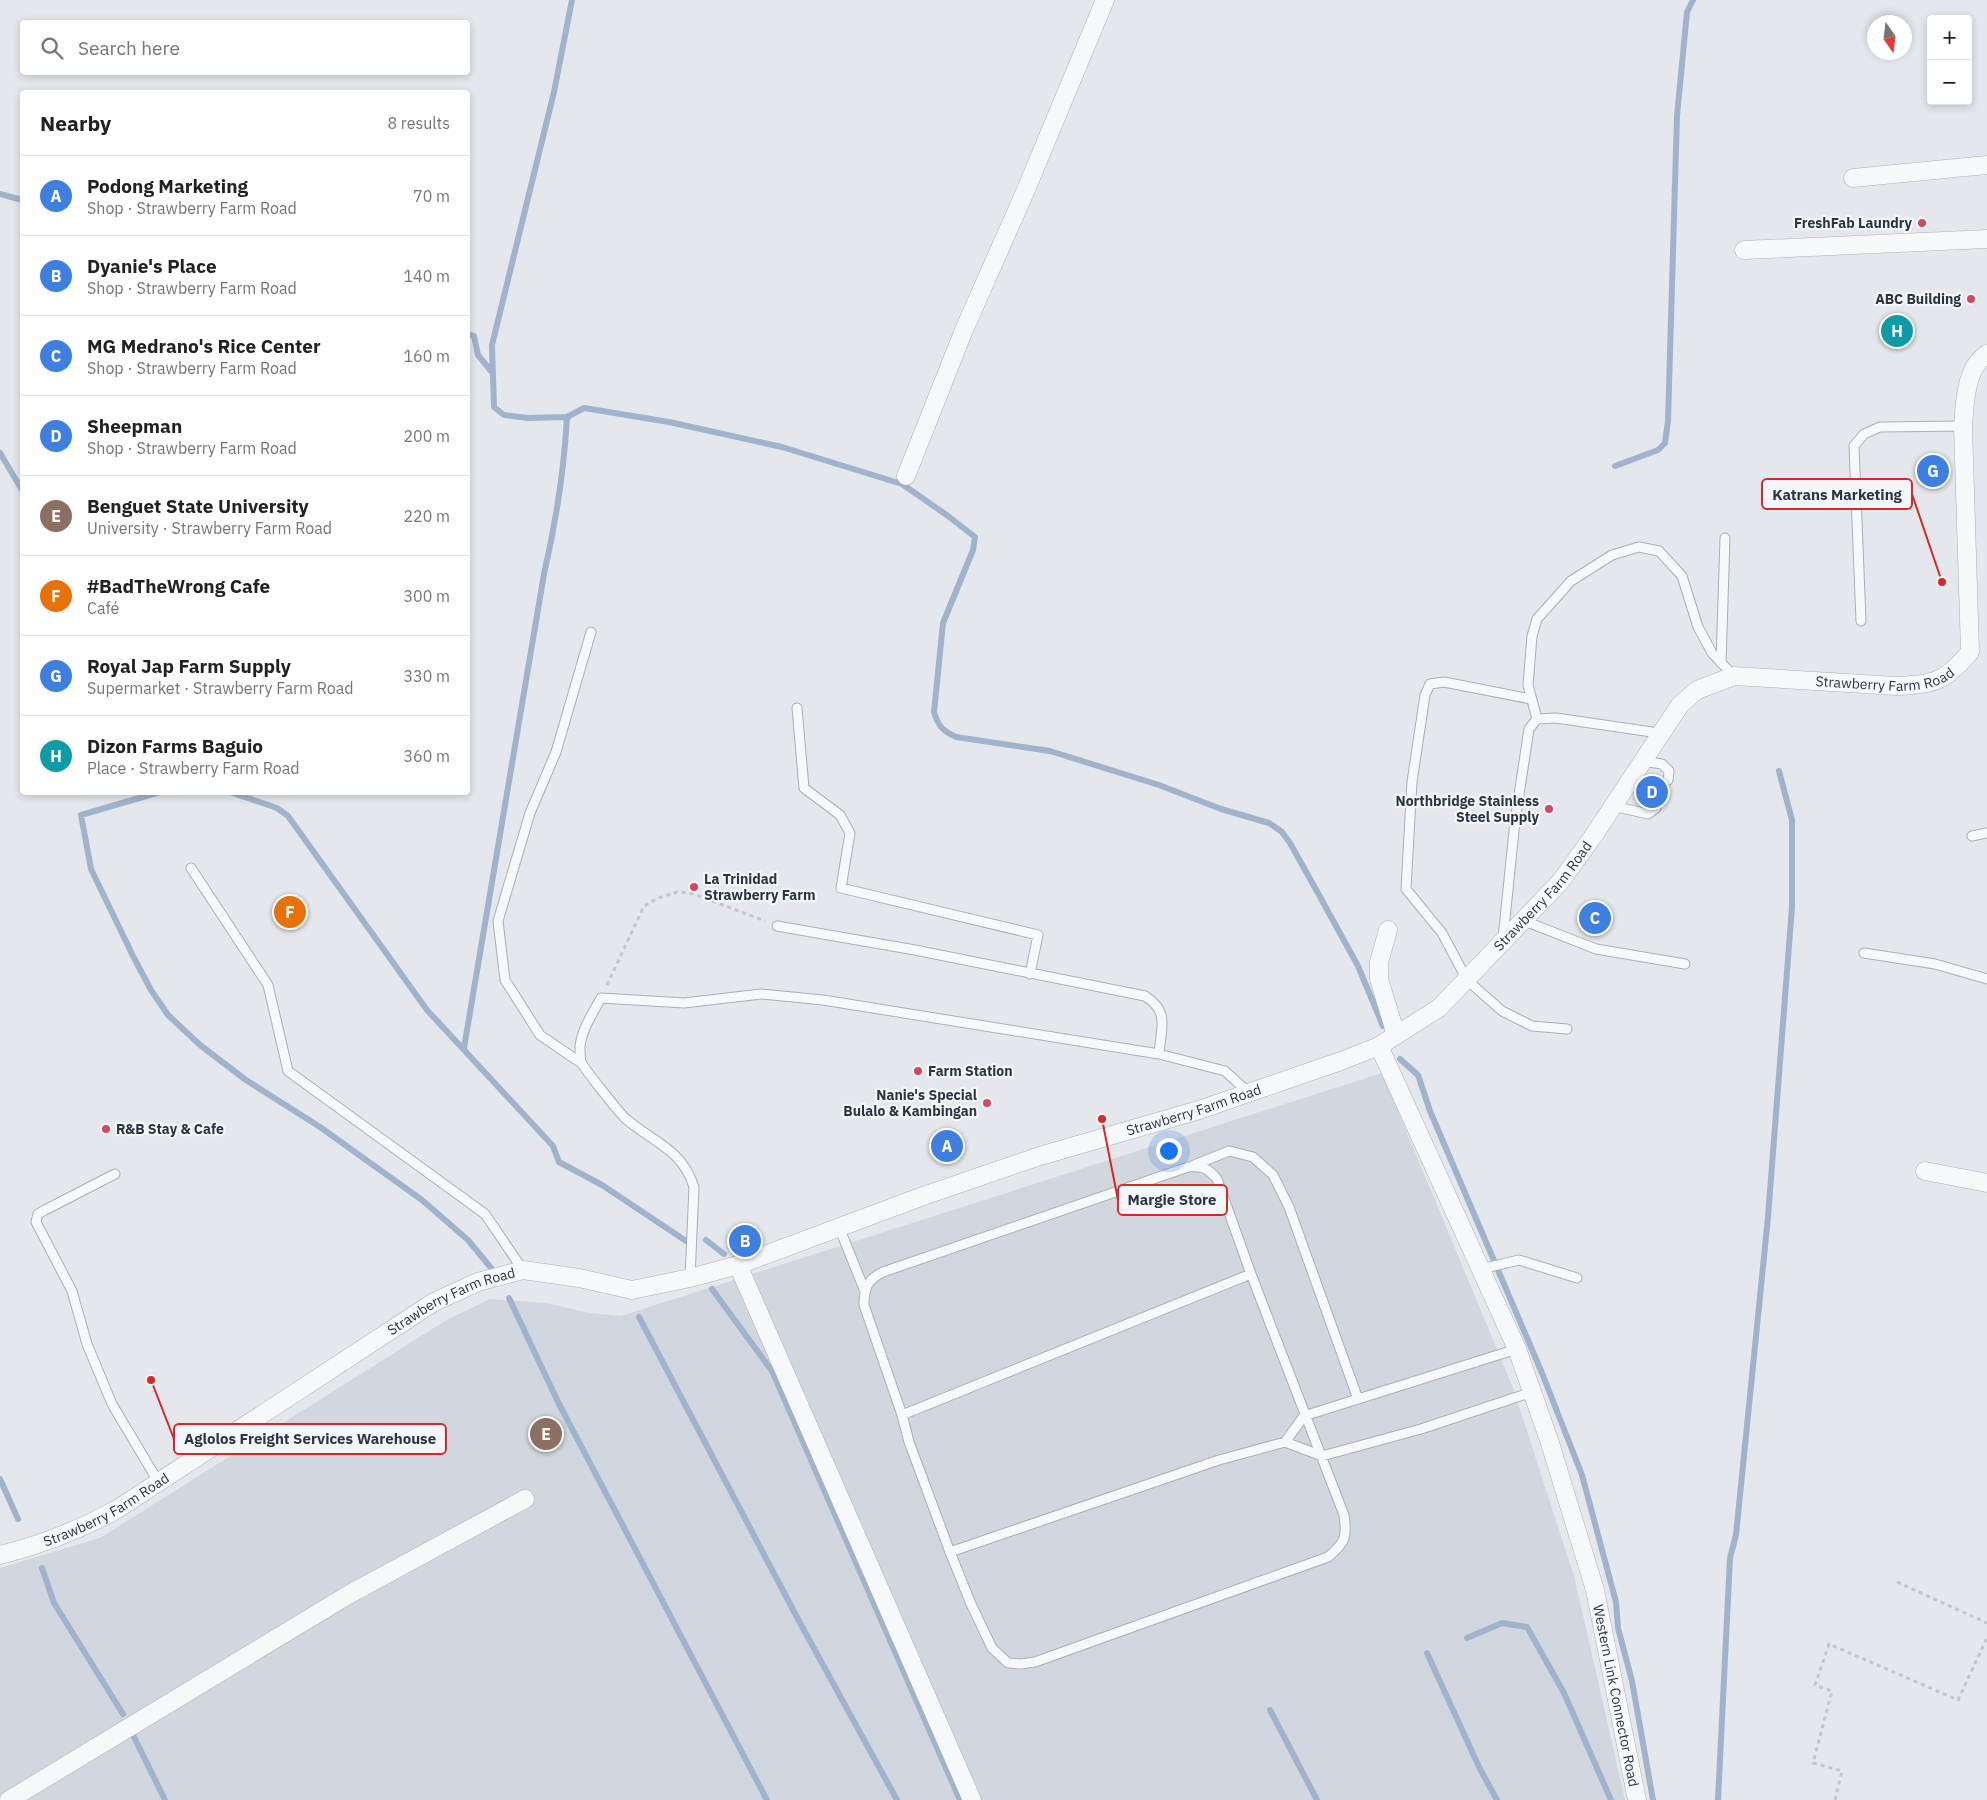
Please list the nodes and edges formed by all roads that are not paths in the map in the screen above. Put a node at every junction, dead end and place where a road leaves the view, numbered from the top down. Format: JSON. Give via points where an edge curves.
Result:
{"nodes":[{"id":1,"x":1106,"y":0,"type":"edge"},
{"id":2,"x":1987,"y":165,"type":"edge"},
{"id":3,"x":1853,"y":178,"type":"dead end"},
{"id":4,"x":1987,"y":240,"type":"edge"},
{"id":5,"x":1744,"y":250,"type":"dead end"},
{"id":6,"x":1987,"y":354,"type":"edge"},
{"id":7,"x":1963,"y":426,"type":"junction"},
{"id":8,"x":906,"y":476,"type":"dead end"},
{"id":9,"x":1725,"y":538,"type":"dead end"},
{"id":10,"x":1861,"y":621,"type":"dead end"},
{"id":11,"x":591,"y":632,"type":"dead end"},
{"id":12,"x":1721,"y":663,"type":"junction"},
{"id":13,"x":1734,"y":676,"type":"junction"},
{"id":14,"x":1530,"y":699,"type":"junction"},
{"id":15,"x":796,"y":708,"type":"dead end"},
{"id":16,"x":1537,"y":719,"type":"junction"},
{"id":17,"x":1659,"y":733,"type":"junction"},
{"id":18,"x":1642,"y":760,"type":"junction"},
{"id":19,"x":1668,"y":780,"type":"dead end"},
{"id":20,"x":1612,"y":806,"type":"junction"},
{"id":21,"x":1656,"y":808,"type":"dead end"},
{"id":22,"x":1987,"y":833,"type":"edge"},
{"id":23,"x":1972,"y":836,"type":"dead end"},
{"id":24,"x":191,"y":868,"type":"dead end"},
{"id":25,"x":1522,"y":920,"type":"junction"},
{"id":26,"x":777,"y":926,"type":"road end"},
{"id":27,"x":1388,"y":930,"type":"dead end"},
{"id":28,"x":1503,"y":941,"type":"junction"},
{"id":29,"x":1864,"y":953,"type":"dead end"},
{"id":30,"x":1685,"y":964,"type":"dead end"},
{"id":31,"x":1030,"y":974,"type":"junction"},
{"id":32,"x":1987,"y":979,"type":"edge"},
{"id":33,"x":1467,"y":980,"type":"junction"},
{"id":34,"x":1567,"y":1029,"type":"dead end"},
{"id":35,"x":1396,"y":1035,"type":"junction"},
{"id":36,"x":1379,"y":1046,"type":"junction"},
{"id":37,"x":1159,"y":1054,"type":"junction"},
{"id":38,"x":581,"y":1063,"type":"junction"},
{"id":39,"x":1249,"y":1093,"type":"junction"},
{"id":40,"x":1188,"y":1167,"type":"junction"},
{"id":41,"x":1925,"y":1171,"type":"dead end"},
{"id":42,"x":115,"y":1174,"type":"dead end"},
{"id":43,"x":1987,"y":1183,"type":"edge"},
{"id":44,"x":839,"y":1227,"type":"junction"},
{"id":45,"x":738,"y":1265,"type":"junction"},
{"id":46,"x":1485,"y":1268,"type":"junction"},
{"id":47,"x":523,"y":1270,"type":"junction"},
{"id":48,"x":1251,"y":1274,"type":"junction"},
{"id":49,"x":690,"y":1278,"type":"junction"},
{"id":50,"x":1577,"y":1278,"type":"dead end"},
{"id":51,"x":864,"y":1289,"type":"junction"},
{"id":52,"x":1517,"y":1348,"type":"junction"},
{"id":53,"x":1532,"y":1392,"type":"junction"},
{"id":54,"x":1358,"y":1399,"type":"junction"},
{"id":55,"x":902,"y":1415,"type":"junction"},
{"id":56,"x":1304,"y":1416,"type":"junction"},
{"id":57,"x":1285,"y":1442,"type":"junction"},
{"id":58,"x":1322,"y":1456,"type":"junction"},
{"id":59,"x":159,"y":1483,"type":"junction"},
{"id":60,"x":525,"y":1499,"type":"dead end"},
{"id":61,"x":950,"y":1552,"type":"junction"},
{"id":62,"x":0,"y":1555,"type":"edge"},
{"id":63,"x":9,"y":1800,"type":"edge"},
{"id":64,"x":972,"y":1800,"type":"edge"},
{"id":65,"x":1637,"y":1800,"type":"edge"}],
"edges":[{"from":1,"to":8,"type":"street","via":[[957,347]]},
{"from":2,"to":3,"type":"street"},
{"from":4,"to":5,"type":"street"},
{"from":6,"to":7,"type":"street","name":"Strawberry Farm Road","via":[[1973,373],[1967,390]]},
{"from":7,"to":10,"type":"lane","via":[[1880,427],[1864,434],[1854,446]]},
{"from":7,"to":13,"type":"street","name":"Strawberry Farm Road","via":[[1970,652],[1954,672],[1922,685],[1896,686]]},
{"from":9,"to":12,"type":"lane"},
{"from":11,"to":38,"type":"lane","via":[[556,752],[530,813],[498,921],[506,980],[540,1035]]},
{"from":12,"to":13,"type":"lane"},
{"from":12,"to":14,"type":"lane","via":[[1698,627],[1682,576],[1660,551],[1639,547],[1612,556],[1571,581],[1537,619],[1532,636]]},
{"from":13,"to":17,"type":"street","name":"Strawberry Farm Road","via":[[1697,690],[1680,705]]},
{"from":14,"to":16,"type":"lane"},
{"from":14,"to":33,"type":"lane","via":[[1444,682],[1430,684],[1425,695],[1412,782],[1406,889],[1442,933]]},
{"from":15,"to":31,"type":"lane","via":[[804,788],[840,815],[850,833],[841,888],[1038,935]]},
{"from":16,"to":17,"type":"lane","via":[[1556,718]]},
{"from":16,"to":28,"type":"lane","via":[[1529,729],[1515,820]]},
{"from":17,"to":18,"type":"street","name":"Strawberry Farm Road"},
{"from":18,"to":19,"type":"lane","via":[[1662,764],[1669,771]]},
{"from":18,"to":20,"type":"street","name":"Strawberry Farm Road"},
{"from":20,"to":21,"type":"lane","via":[[1648,814]]},
{"from":20,"to":25,"type":"street","name":"Strawberry Farm Road","via":[[1561,881]]},
{"from":22,"to":23,"type":"lane"},
{"from":24,"to":47,"type":"lane","via":[[268,985],[288,1071],[485,1214]]},
{"from":25,"to":28,"type":"street","name":"Strawberry Farm Road"},
{"from":25,"to":30,"type":"lane","via":[[1596,949]]},
{"from":26,"to":31,"type":"lane"},
{"from":27,"to":35,"type":"street","via":[[1379,962],[1379,979]]},
{"from":28,"to":33,"type":"street","name":"Strawberry Farm Road"},
{"from":29,"to":32,"type":"lane","via":[[1935,964]]},
{"from":31,"to":37,"type":"lane","via":[[1145,996],[1156,1003],[1162,1017]]},
{"from":33,"to":34,"type":"lane","via":[[1502,1011],[1532,1026]]},
{"from":33,"to":35,"type":"street","name":"Strawberry Farm Road","via":[[1439,1008]]},
{"from":35,"to":36,"type":"street","name":"Strawberry Farm Road"},
{"from":36,"to":39,"type":"street","name":"Strawberry Farm Road"},
{"from":36,"to":46,"type":"street","name":"Western Link Connector Road"},
{"from":37,"to":38,"type":"lane","via":[[823,1000],[770,995],[684,1003],[601,998],[582,1035]]},
{"from":37,"to":39,"type":"lane","via":[[1225,1071]]},
{"from":38,"to":49,"type":"lane","via":[[624,1118],[683,1161],[690,1174],[694,1187]]},
{"from":39,"to":44,"type":"street","name":"Strawberry Farm Road","via":[[1040,1156]]},
{"from":40,"to":48,"type":"lane","via":[[1202,1166],[1217,1179]]},
{"from":40,"to":51,"type":"lane","via":[[883,1272],[872,1278]]},
{"from":40,"to":54,"type":"lane","via":[[1230,1151],[1253,1157],[1273,1175],[1289,1207]]},
{"from":41,"to":43,"type":"street"},
{"from":42,"to":59,"type":"lane","via":[[38,1214],[36,1222],[72,1291],[87,1344],[112,1404]]},
{"from":44,"to":45,"type":"street","name":"Strawberry Farm Road"},
{"from":44,"to":51,"type":"lane"},
{"from":45,"to":49,"type":"street","name":"Strawberry Farm Road"},
{"from":45,"to":64,"type":"street"},
{"from":46,"to":50,"type":"lane","via":[[1519,1260]]},
{"from":46,"to":52,"type":"street","name":"Western Link Connector Road"},
{"from":47,"to":49,"type":"street","name":"Strawberry Farm Road","via":[[632,1290]]},
{"from":47,"to":59,"type":"street","name":"Strawberry Farm Road","via":[[478,1282],[434,1302]]},
{"from":48,"to":55,"type":"lane"},
{"from":48,"to":56,"type":"lane"},
{"from":51,"to":55,"type":"lane","via":[[864,1305]]},
{"from":52,"to":53,"type":"street","name":"Western Link Connector Road"},
{"from":52,"to":54,"type":"lane"},
{"from":53,"to":58,"type":"lane","via":[[1421,1429]]},
{"from":53,"to":65,"type":"street","name":"Western Link Connector Road","via":[[1595,1590]]},
{"from":54,"to":56,"type":"lane"},
{"from":55,"to":61,"type":"lane"},
{"from":56,"to":57,"type":"lane"},
{"from":56,"to":58,"type":"lane"},
{"from":57,"to":58,"type":"lane"},
{"from":57,"to":61,"type":"lane","via":[[1219,1460]]},
{"from":58,"to":61,"type":"lane","via":[[1344,1515],[1346,1534],[1340,1547],[1328,1556],[1035,1662],[1008,1663],[992,1648]]},
{"from":59,"to":62,"type":"street","name":"Strawberry Farm Road","via":[[82,1528]]},
{"from":60,"to":63,"type":"street","via":[[348,1596]]}]}
